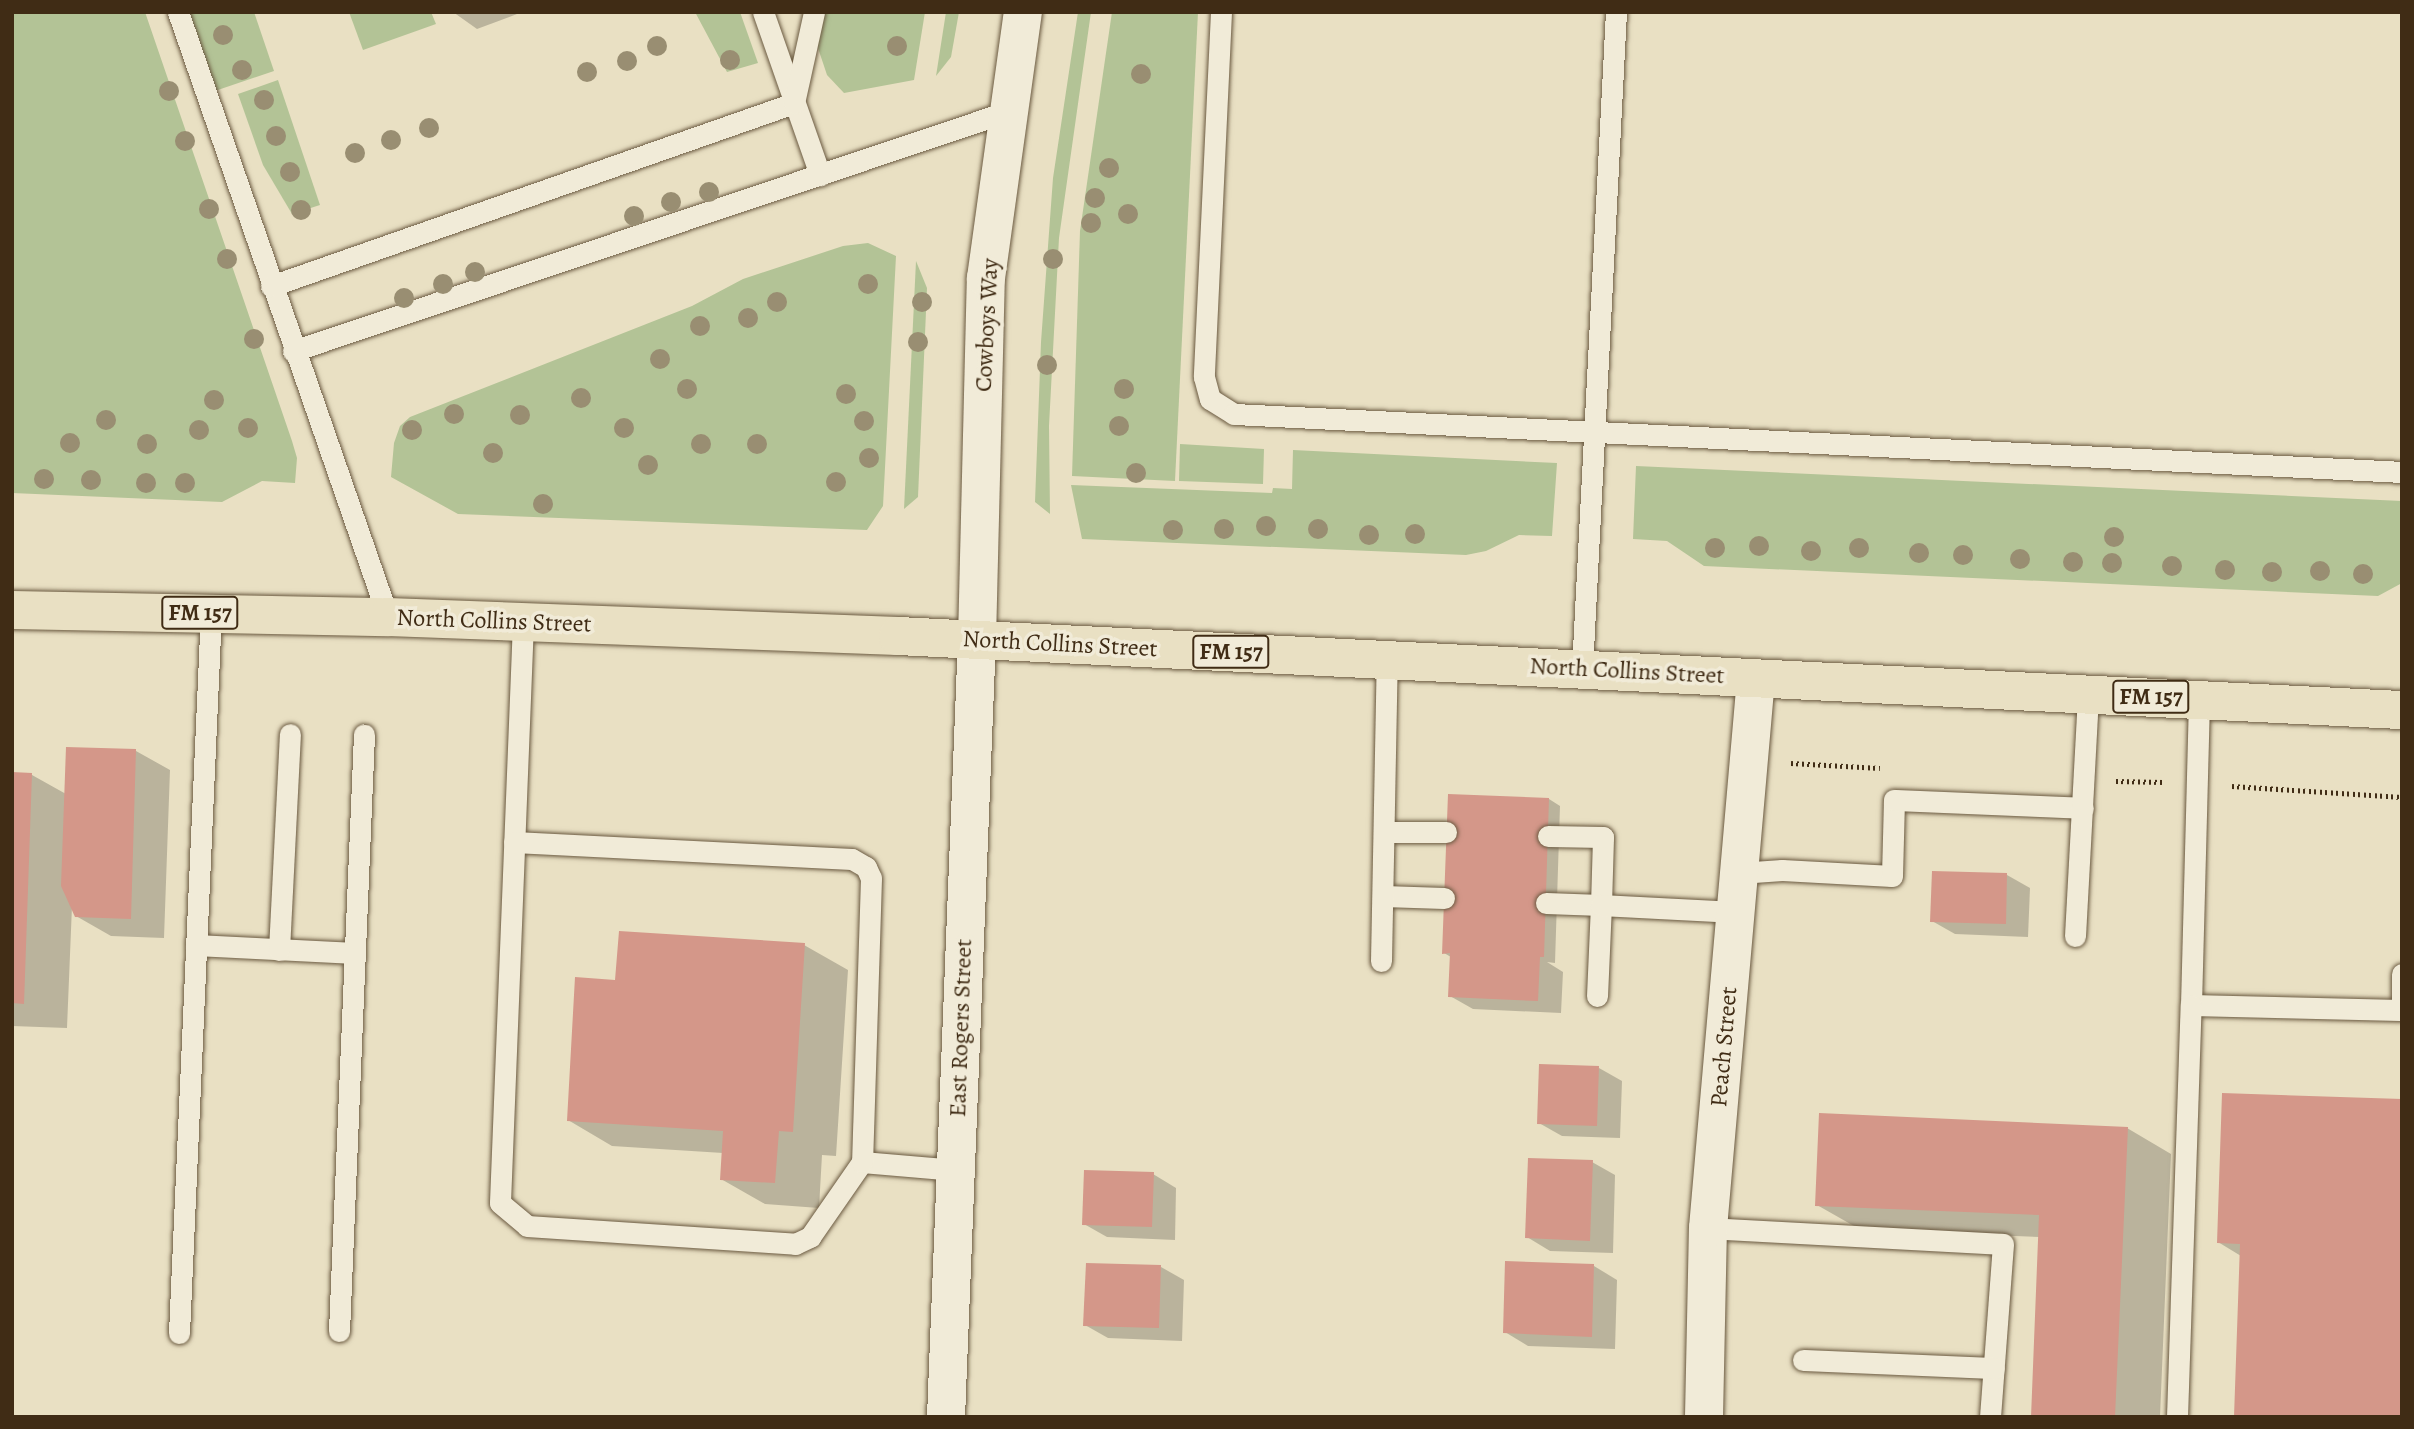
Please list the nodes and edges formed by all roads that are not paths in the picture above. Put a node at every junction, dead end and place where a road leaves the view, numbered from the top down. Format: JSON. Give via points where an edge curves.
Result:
{"nodes":[{"id":1,"x":178,"y":12,"type":"edge"},
{"id":2,"x":763,"y":12,"type":"edge"},
{"id":3,"x":814,"y":12,"type":"edge"},
{"id":4,"x":1023,"y":12,"type":"edge"},
{"id":5,"x":1221,"y":12,"type":"edge"},
{"id":6,"x":1616,"y":12,"type":"edge"},
{"id":7,"x":794,"y":103,"type":"junction"},
{"id":8,"x":1006,"y":112,"type":"junction"},
{"id":9,"x":820,"y":176,"type":"junction"},
{"id":10,"x":271,"y":286,"type":"junction"},
{"id":11,"x":293,"y":351,"type":"junction"},
{"id":12,"x":1595,"y":431,"type":"junction"},
{"id":13,"x":2402,"y":472,"type":"edge"},
{"id":14,"x":12,"y":610,"type":"edge"},
{"id":15,"x":211,"y":613,"type":"junction"},
{"id":16,"x":388,"y":617,"type":"junction"},
{"id":17,"x":523,"y":622,"type":"junction"},
{"id":18,"x":977,"y":640,"type":"junction"},
{"id":19,"x":1387,"y":660,"type":"junction"},
{"id":20,"x":1582,"y":669,"type":"junction"},
{"id":21,"x":1756,"y":678,"type":"junction"},
{"id":22,"x":2088,"y":694,"type":"junction"},
{"id":23,"x":2199,"y":700,"type":"junction"},
{"id":24,"x":2402,"y":710,"type":"edge"},
{"id":25,"x":290,"y":734,"type":"dead end"},
{"id":26,"x":364,"y":735,"type":"dead end"},
{"id":27,"x":2083,"y":808,"type":"junction"},
{"id":28,"x":1384,"y":832,"type":"junction"},
{"id":29,"x":1446,"y":832,"type":"dead end"},
{"id":30,"x":1548,"y":836,"type":"dead end"},
{"id":31,"x":514,"y":842,"type":"junction"},
{"id":32,"x":1739,"y":873,"type":"junction"},
{"id":33,"x":1383,"y":896,"type":"junction"},
{"id":34,"x":1444,"y":898,"type":"dead end"},
{"id":35,"x":1546,"y":903,"type":"dead end"},
{"id":36,"x":1601,"y":905,"type":"junction"},
{"id":37,"x":1735,"y":912,"type":"junction"},
{"id":38,"x":2076,"y":936,"type":"dead end"},
{"id":39,"x":196,"y":945,"type":"junction"},
{"id":40,"x":279,"y":950,"type":"junction"},
{"id":41,"x":355,"y":953,"type":"junction"},
{"id":42,"x":1381,"y":961,"type":"dead end"},
{"id":43,"x":2402,"y":974,"type":"edge"},
{"id":44,"x":1597,"y":996,"type":"dead end"},
{"id":45,"x":2191,"y":1005,"type":"junction"},
{"id":46,"x":2401,"y":1010,"type":"edge"},
{"id":47,"x":862,"y":1162,"type":"junction"},
{"id":48,"x":956,"y":1170,"type":"junction"},
{"id":49,"x":1708,"y":1228,"type":"junction"},
{"id":50,"x":339,"y":1331,"type":"dead end"},
{"id":51,"x":179,"y":1333,"type":"dead end"},
{"id":52,"x":1803,"y":1360,"type":"dead end"},
{"id":53,"x":1994,"y":1368,"type":"junction"},
{"id":54,"x":946,"y":1417,"type":"edge"},
{"id":55,"x":1704,"y":1417,"type":"edge"},
{"id":56,"x":1990,"y":1417,"type":"edge"},
{"id":57,"x":2177,"y":1417,"type":"edge"}],
"edges":[{"from":1,"to":10,"type":"lane"},
{"from":2,"to":7,"type":"lane"},
{"from":3,"to":7,"type":"lane"},
{"from":4,"to":8,"type":"street","name":"Cowboys Way"},
{"from":5,"to":12,"type":"lane","via":[[1204,377],[1210,399],[1234,414]]},
{"from":6,"to":12,"type":"lane"},
{"from":7,"to":9,"type":"lane"},
{"from":7,"to":10,"type":"lane"},
{"from":8,"to":9,"type":"lane"},
{"from":8,"to":18,"type":"street","name":"Cowboys Way","via":[[986,278]]},
{"from":9,"to":11,"type":"lane"},
{"from":10,"to":11,"type":"lane"},
{"from":11,"to":16,"type":"lane"},
{"from":12,"to":13,"type":"lane"},
{"from":12,"to":20,"type":"lane"},
{"from":14,"to":15,"type":"main road","name":"North Collins Street","number":"FM 157"},
{"from":15,"to":16,"type":"main road","name":"North Collins Street","number":"FM 157"},
{"from":15,"to":39,"type":"lane"},
{"from":16,"to":17,"type":"main road","name":"North Collins Street","number":"FM 157"},
{"from":17,"to":18,"type":"main road","name":"North Collins Street","number":"FM 157"},
{"from":17,"to":31,"type":"lane"},
{"from":18,"to":19,"type":"main road","name":"North Collins Street","number":"FM 157"},
{"from":18,"to":48,"type":"street","name":"East Rogers Street"},
{"from":19,"to":20,"type":"main road","name":"North Collins Street","number":"FM 157"},
{"from":19,"to":28,"type":"lane"},
{"from":20,"to":21,"type":"main road","name":"North Collins Street","number":"FM 157"},
{"from":21,"to":22,"type":"main road","name":"North Collins Street","number":"FM 157"},
{"from":21,"to":32,"type":"street","name":"Peach Street"},
{"from":22,"to":23,"type":"main road","name":"North Collins Street","number":"FM 157"},
{"from":22,"to":27,"type":"lane"},
{"from":23,"to":24,"type":"main road","name":"North Collins Street","number":"FM 157"},
{"from":23,"to":45,"type":"lane"},
{"from":25,"to":40,"type":"lane"},
{"from":26,"to":41,"type":"lane"},
{"from":27,"to":32,"type":"lane","via":[[1894,800],[1892,876],[1782,870]]},
{"from":27,"to":38,"type":"lane"},
{"from":28,"to":29,"type":"lane"},
{"from":28,"to":33,"type":"lane"},
{"from":30,"to":36,"type":"lane","via":[[1603,837]]},
{"from":31,"to":47,"type":"lane","via":[[852,859],[866,866],[871,878]]},
{"from":31,"to":47,"type":"lane","via":[[500,1203],[510,1216],[527,1226],[795,1244],[810,1237]]},
{"from":32,"to":37,"type":"street","name":"Peach Street"},
{"from":33,"to":34,"type":"lane"},
{"from":33,"to":42,"type":"lane"},
{"from":35,"to":36,"type":"lane"},
{"from":36,"to":37,"type":"lane"},
{"from":36,"to":44,"type":"lane"},
{"from":37,"to":49,"type":"street","name":"Peach Street"},
{"from":39,"to":40,"type":"lane"},
{"from":39,"to":51,"type":"lane"},
{"from":40,"to":41,"type":"lane"},
{"from":41,"to":50,"type":"lane"},
{"from":43,"to":46,"type":"lane"},
{"from":45,"to":46,"type":"lane"},
{"from":45,"to":57,"type":"lane"},
{"from":47,"to":48,"type":"lane"},
{"from":48,"to":54,"type":"street","name":"East Rogers Street"},
{"from":49,"to":53,"type":"lane","via":[[2003,1244]]},
{"from":49,"to":55,"type":"street","name":"Peach Street"},
{"from":52,"to":53,"type":"lane"},
{"from":53,"to":56,"type":"lane"}]}
